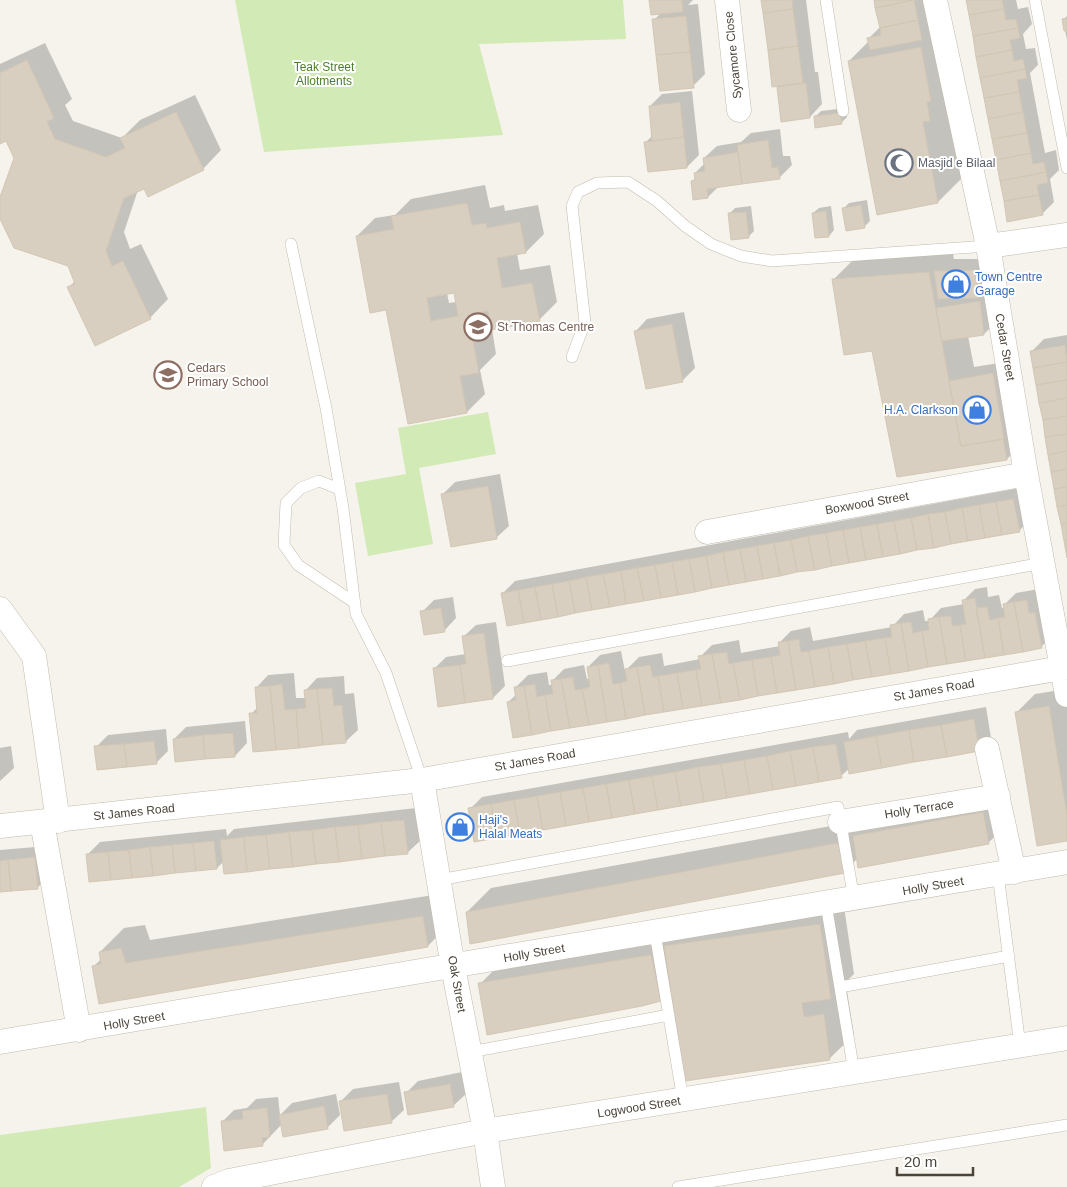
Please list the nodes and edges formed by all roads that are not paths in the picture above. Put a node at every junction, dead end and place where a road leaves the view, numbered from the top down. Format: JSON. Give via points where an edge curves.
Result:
{"nodes":[{"id":1,"x":727,"y":0,"type":"edge"},
{"id":2,"x":826,"y":0,"type":"edge"},
{"id":3,"x":935,"y":0,"type":"edge"},
{"id":4,"x":1035,"y":0,"type":"edge"},
{"id":5,"x":739,"y":110,"type":"dead end"},
{"id":6,"x":843,"y":111,"type":"dead end"},
{"id":7,"x":1067,"y":168,"type":"edge"},
{"id":8,"x":1067,"y":235,"type":"edge"},
{"id":9,"x":291,"y":244,"type":"dead end"},
{"id":10,"x":988,"y":246,"type":"junction"},
{"id":11,"x":572,"y":357,"type":"dead end"},
{"id":12,"x":1026,"y":474,"type":"junction"},
{"id":13,"x":339,"y":489,"type":"junction"},
{"id":14,"x":707,"y":532,"type":"dead end"},
{"id":15,"x":1043,"y":563,"type":"junction"},
{"id":16,"x":355,"y":602,"type":"junction"},
{"id":17,"x":0,"y":609,"type":"edge"},
{"id":18,"x":507,"y":661,"type":"dead end"},
{"id":19,"x":1065,"y":668,"type":"edge"},
{"id":20,"x":1067,"y":695,"type":"edge"},
{"id":21,"x":987,"y":749,"type":"dead end"},
{"id":22,"x":422,"y":780,"type":"junction"},
{"id":23,"x":998,"y":796,"type":"junction"},
{"id":24,"x":50,"y":822,"type":"junction"},
{"id":25,"x":840,"y":822,"type":"junction"},
{"id":26,"x":0,"y":826,"type":"edge"},
{"id":27,"x":1067,"y":862,"type":"edge"},
{"id":28,"x":1006,"y":873,"type":"junction"},
{"id":29,"x":438,"y":880,"type":"junction"},
{"id":30,"x":854,"y":899,"type":"junction"},
{"id":31,"x":826,"y":904,"type":"junction"},
{"id":32,"x":655,"y":933,"type":"junction"},
{"id":33,"x":1009,"y":956,"type":"junction"},
{"id":34,"x":453,"y":967,"type":"junction"},
{"id":35,"x":840,"y":987,"type":"junction"},
{"id":36,"x":669,"y":1015,"type":"junction"},
{"id":37,"x":79,"y":1030,"type":"junction"},
{"id":38,"x":1067,"y":1038,"type":"edge"},
{"id":39,"x":0,"y":1042,"type":"edge"},
{"id":40,"x":1020,"y":1046,"type":"junction"},
{"id":41,"x":470,"y":1052,"type":"junction"},
{"id":42,"x":854,"y":1072,"type":"junction"},
{"id":43,"x":683,"y":1100,"type":"junction"},
{"id":44,"x":1067,"y":1125,"type":"edge"},
{"id":45,"x":485,"y":1131,"type":"junction"},
{"id":46,"x":214,"y":1187,"type":"edge"},
{"id":47,"x":493,"y":1187,"type":"edge"},
{"id":48,"x":678,"y":1187,"type":"edge"}],
"edges":[{"from":1,"to":5,"type":"street","name":"Sycamore Close"},
{"from":2,"to":6,"type":"lane"},
{"from":3,"to":10,"type":"street","name":"Cedar Street"},
{"from":4,"to":7,"type":"lane"},
{"from":8,"to":10,"type":"street"},
{"from":9,"to":13,"type":"lane","via":[[326,408]]},
{"from":10,"to":11,"type":"lane","via":[[772,261],[741,256],[711,244],[628,182],[597,183],[578,192],[572,206],[585,322]]},
{"from":10,"to":12,"type":"street","name":"Cedar Street"},
{"from":12,"to":14,"type":"street","name":"Boxwood Street"},
{"from":12,"to":15,"type":"street","name":"Cedar Street"},
{"from":13,"to":16,"type":"lane"},
{"from":13,"to":16,"type":"lane","via":[[319,481],[301,488],[286,503],[284,545],[298,565]]},
{"from":15,"to":18,"type":"lane"},
{"from":15,"to":19,"type":"street","name":"Cedar Street"},
{"from":16,"to":22,"type":"lane","via":[[356,614],[386,673]]},
{"from":17,"to":24,"type":"street","via":[[34,656]]},
{"from":19,"to":20,"type":"street","name":"Cedar Street"},
{"from":19,"to":22,"type":"street","name":"St James Road"},
{"from":21,"to":23,"type":"street"},
{"from":22,"to":24,"type":"street","name":"St James Road"},
{"from":22,"to":29,"type":"street","name":"Oak Street"},
{"from":23,"to":25,"type":"street","name":"Holly Terrace"},
{"from":23,"to":28,"type":"street"},
{"from":24,"to":26,"type":"street","name":"St James Road"},
{"from":24,"to":37,"type":"street"},
{"from":25,"to":29,"type":"lane","via":[[838,807]]},
{"from":25,"to":30,"type":"lane"},
{"from":27,"to":28,"type":"street","name":"Holly Street"},
{"from":28,"to":30,"type":"street","name":"Holly Street"},
{"from":28,"to":33,"type":"lane"},
{"from":29,"to":34,"type":"street","name":"Oak Street"},
{"from":30,"to":31,"type":"street","name":"Holly Street"},
{"from":31,"to":32,"type":"street","name":"Holly Street"},
{"from":31,"to":35,"type":"lane"},
{"from":32,"to":34,"type":"street","name":"Holly Street"},
{"from":32,"to":36,"type":"lane"},
{"from":33,"to":35,"type":"lane"},
{"from":33,"to":40,"type":"lane"},
{"from":34,"to":37,"type":"street","name":"Holly Street"},
{"from":34,"to":41,"type":"street","name":"Oak Street"},
{"from":35,"to":42,"type":"lane"},
{"from":36,"to":41,"type":"lane"},
{"from":36,"to":43,"type":"lane"},
{"from":37,"to":39,"type":"street","name":"Holly Street"},
{"from":38,"to":40,"type":"street","name":"Logwood Street"},
{"from":40,"to":42,"type":"street","name":"Logwood Street"},
{"from":41,"to":45,"type":"street","name":"Oak Street"},
{"from":42,"to":43,"type":"street","name":"Logwood Street"},
{"from":43,"to":45,"type":"street","name":"Logwood Street"},
{"from":44,"to":48,"type":"lane"},
{"from":45,"to":46,"type":"street","name":"Logwood Street","via":[[229,1181]]},
{"from":45,"to":47,"type":"street","name":"Oak Street"}]}
